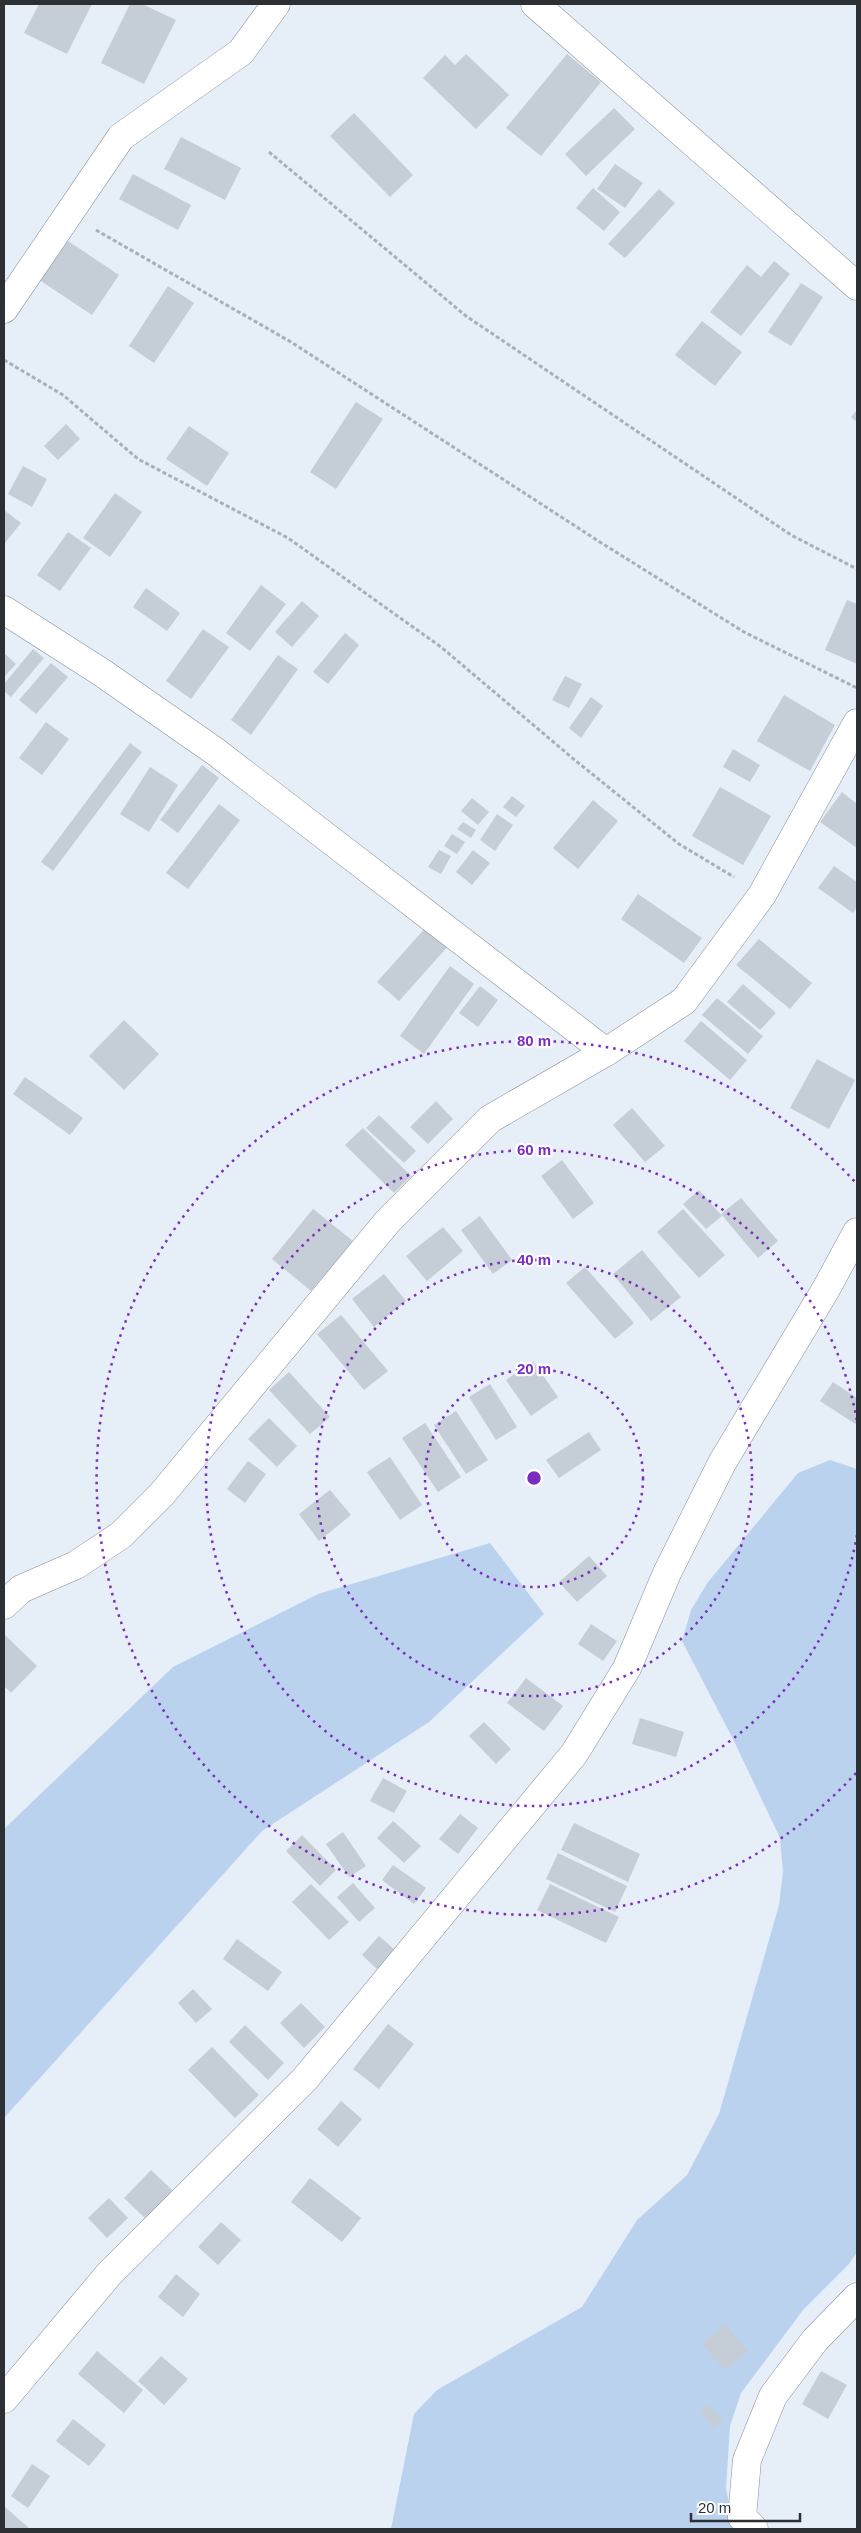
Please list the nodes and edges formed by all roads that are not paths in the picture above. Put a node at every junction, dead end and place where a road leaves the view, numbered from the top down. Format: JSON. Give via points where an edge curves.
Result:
{"nodes":[{"id":1,"x":276,"y":4,"type":"edge"},
{"id":2,"x":535,"y":4,"type":"edge"},
{"id":3,"x":857,"y":286,"type":"edge"},
{"id":4,"x":4,"y":309,"type":"edge"},
{"id":5,"x":4,"y":610,"type":"edge"},
{"id":6,"x":857,"y":723,"type":"edge"},
{"id":7,"x":606,"y":1052,"type":"junction"},
{"id":8,"x":857,"y":1232,"type":"edge"},
{"id":9,"x":4,"y":1605,"type":"edge"},
{"id":10,"x":857,"y":2297,"type":"edge"},
{"id":11,"x":4,"y":2399,"type":"edge"},
{"id":12,"x":754,"y":2529,"type":"edge"}],
"edges":[{"from":1,"to":4,"type":"street","via":[[241,52],[121,137]]},
{"from":2,"to":3,"type":"street"},
{"from":5,"to":7,"type":"street","via":[[216,752]]},
{"from":6,"to":7,"type":"street","via":[[762,895],[684,1001]]},
{"from":7,"to":9,"type":"street","via":[[490,1119],[388,1222],[155,1501],[121,1535],[76,1565],[21,1590]]},
{"from":8,"to":11,"type":"street","via":[[722,1463],[667,1573],[627,1668],[574,1754],[305,2079],[109,2274]]},
{"from":10,"to":12,"type":"street","via":[[815,2340],[774,2396],[748,2460],[742,2517]]}]}
